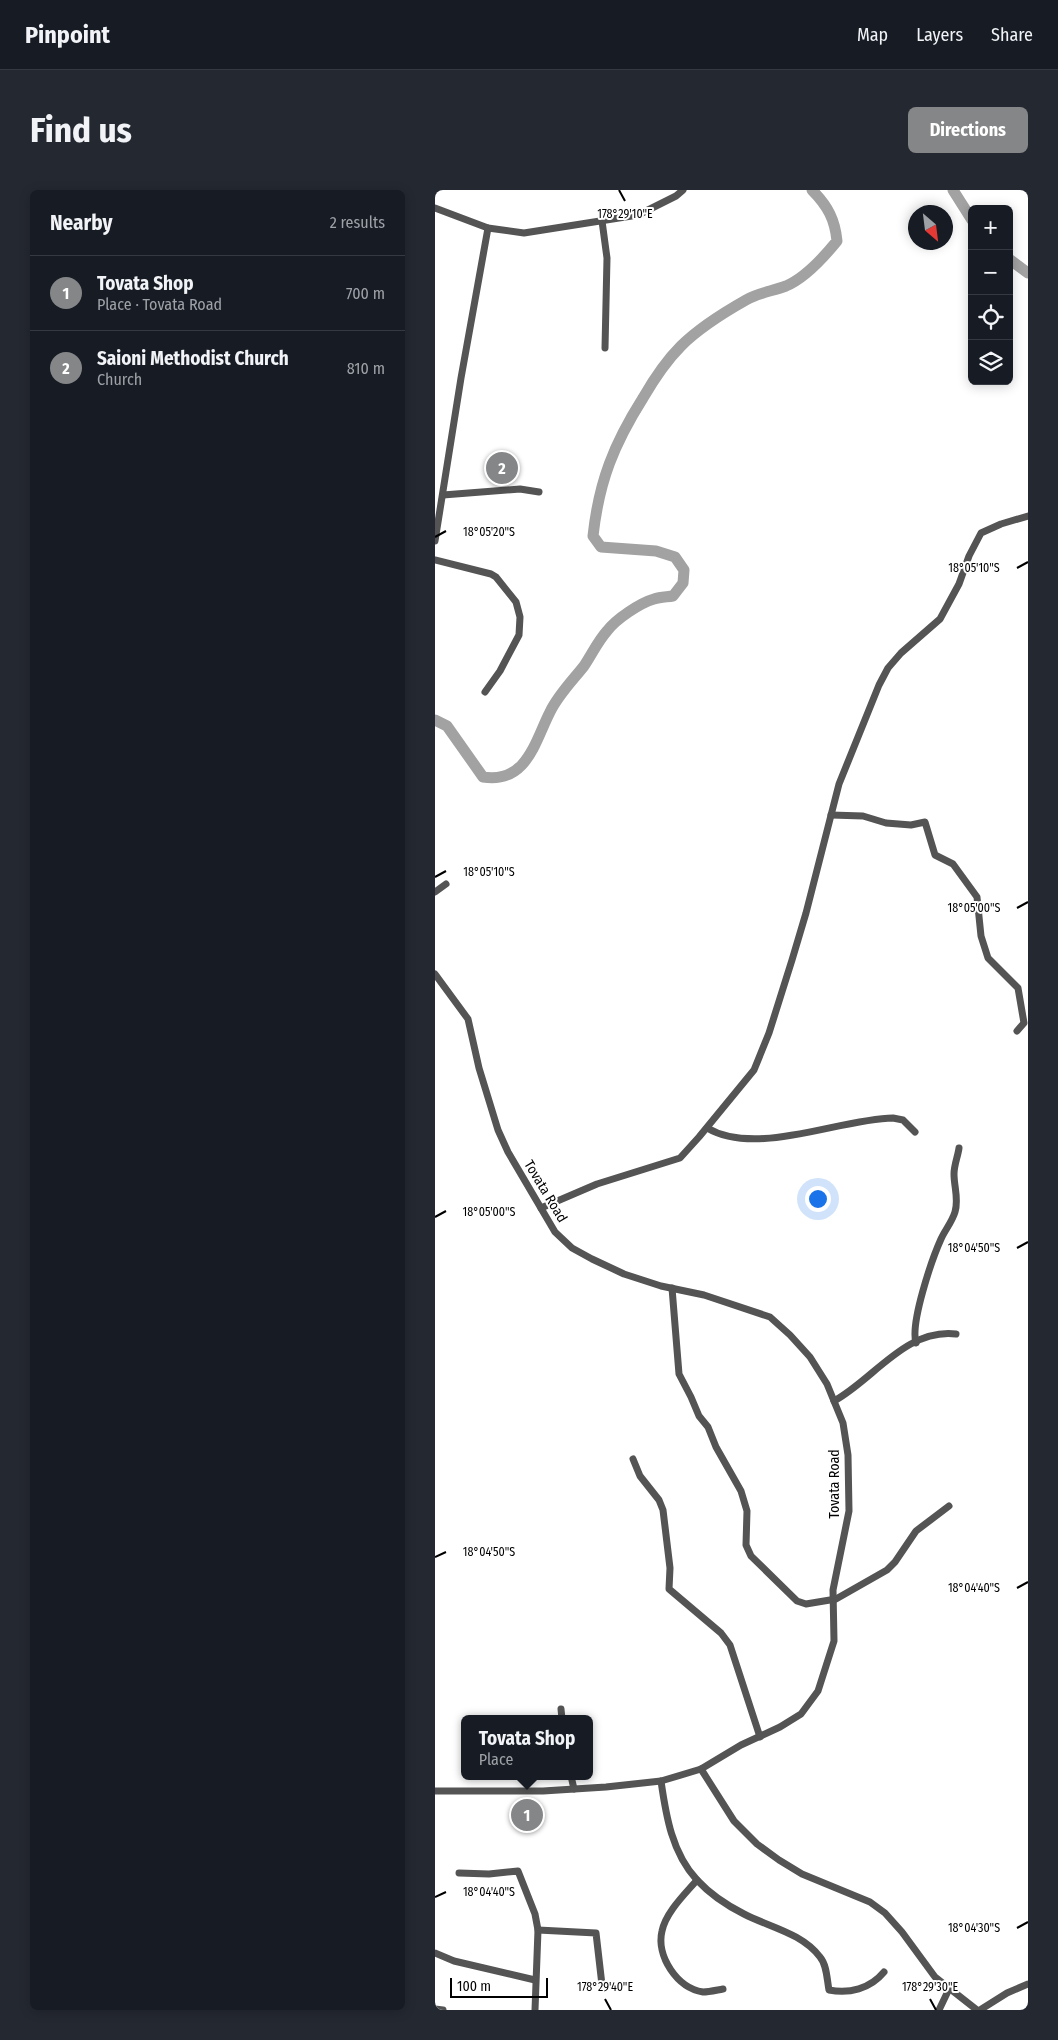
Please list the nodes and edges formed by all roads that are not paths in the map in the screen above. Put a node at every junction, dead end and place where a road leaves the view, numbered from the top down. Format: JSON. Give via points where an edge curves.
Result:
{"nodes":[{"id":1,"x":683,"y":190,"type":"edge"},
{"id":2,"x":435,"y":208,"type":"edge"},
{"id":3,"x":602,"y":221,"type":"junction"},
{"id":4,"x":488,"y":228,"type":"junction"},
{"id":5,"x":605,"y":348,"type":"dead end"},
{"id":6,"x":539,"y":492,"type":"dead end"},
{"id":7,"x":443,"y":495,"type":"junction"},
{"id":8,"x":1028,"y":516,"type":"edge"},
{"id":9,"x":435,"y":541,"type":"edge"},
{"id":10,"x":435,"y":560,"type":"edge"},
{"id":11,"x":485,"y":692,"type":"dead end"},
{"id":12,"x":831,"y":815,"type":"junction"},
{"id":13,"x":446,"y":884,"type":"dead end"},
{"id":14,"x":435,"y":892,"type":"edge"},
{"id":15,"x":435,"y":974,"type":"edge"},
{"id":16,"x":1017,"y":1031,"type":"dead end"},
{"id":17,"x":707,"y":1128,"type":"junction"},
{"id":18,"x":915,"y":1132,"type":"dead end"},
{"id":19,"x":959,"y":1148,"type":"dead end"},
{"id":20,"x":541,"y":1208,"type":"junction"},
{"id":21,"x":672,"y":1288,"type":"junction"},
{"id":22,"x":956,"y":1334,"type":"dead end"},
{"id":23,"x":916,"y":1343,"type":"junction"},
{"id":24,"x":834,"y":1402,"type":"junction"},
{"id":25,"x":633,"y":1459,"type":"dead end"},
{"id":26,"x":949,"y":1506,"type":"dead end"},
{"id":27,"x":833,"y":1600,"type":"junction"},
{"id":28,"x":561,"y":1709,"type":"dead end"},
{"id":29,"x":562,"y":1715,"type":"edge"},
{"id":30,"x":759,"y":1737,"type":"junction"},
{"id":31,"x":701,"y":1769,"type":"junction"},
{"id":32,"x":572,"y":1780,"type":"edge"},
{"id":33,"x":661,"y":1781,"type":"junction"},
{"id":34,"x":573,"y":1789,"type":"junction"},
{"id":35,"x":435,"y":1791,"type":"edge"},
{"id":36,"x":459,"y":1873,"type":"dead end"},
{"id":37,"x":697,"y":1880,"type":"junction"},
{"id":38,"x":538,"y":1930,"type":"junction"},
{"id":39,"x":435,"y":1953,"type":"edge"},
{"id":40,"x":884,"y":1972,"type":"dead end"},
{"id":41,"x":535,"y":1980,"type":"junction"},
{"id":42,"x":1028,"y":1984,"type":"edge"},
{"id":43,"x":602,"y":1985,"type":"dead end"},
{"id":44,"x":723,"y":1989,"type":"dead end"},
{"id":45,"x":949,"y":1989,"type":"junction"},
{"id":46,"x":435,"y":2008,"type":"edge"},
{"id":47,"x":443,"y":2010,"type":"edge"},
{"id":48,"x":535,"y":2010,"type":"edge"},
{"id":49,"x":939,"y":2010,"type":"edge"},
{"id":50,"x":978,"y":2010,"type":"edge"}],
"edges":[{"from":1,"to":3,"type":"street","via":[[638,215]]},
{"from":2,"to":4,"type":"street"},
{"from":3,"to":4,"type":"street","via":[[524,233]]},
{"from":3,"to":5,"type":"street","via":[[607,258]]},
{"from":4,"to":7,"type":"street"},
{"from":6,"to":7,"type":"street","via":[[520,488]]},
{"from":7,"to":9,"type":"street"},
{"from":8,"to":12,"type":"street","via":[[981,533],[940,619],[888,668],[842,775]]},
{"from":10,"to":11,"type":"street","via":[[491,574],[516,602],[519,635],[501,671]]},
{"from":12,"to":16,"type":"street","via":[[863,816],[886,823],[911,825],[925,822],[935,855],[953,864],[977,896],[981,936],[989,958],[1018,988],[1024,1023]]},
{"from":12,"to":17,"type":"street","via":[[806,913],[769,1033],[754,1070]]},
{"from":13,"to":14,"type":"street"},
{"from":15,"to":20,"type":"street","name":"Tovata Road","via":[[468,1019],[498,1130]]},
{"from":17,"to":18,"type":"street","via":[[724,1136],[750,1140],[893,1118],[903,1120]]},
{"from":17,"to":20,"type":"street","via":[[680,1158],[597,1184]]},
{"from":19,"to":23,"type":"street","via":[[954,1172],[957,1206],[941,1239],[923,1291],[915,1325]]},
{"from":20,"to":21,"type":"street","name":"Tovata Road","via":[[555,1232],[572,1248],[624,1274]]},
{"from":21,"to":24,"type":"street","name":"Tovata Road","via":[[770,1317],[810,1357]]},
{"from":21,"to":27,"type":"street","via":[[679,1374],[741,1491],[747,1511],[746,1545],[749,1552],[797,1601],[806,1604]]},
{"from":22,"to":23,"type":"street","via":[[934,1335]]},
{"from":23,"to":24,"type":"street","via":[[892,1357]]},
{"from":24,"to":27,"type":"street","name":"Tovata Road","via":[[843,1423],[848,1455],[849,1511]]},
{"from":25,"to":30,"type":"street","via":[[640,1476],[663,1510],[670,1568],[669,1589],[727,1640],[733,1650]]},
{"from":26,"to":27,"type":"street","via":[[916,1531],[887,1570]]},
{"from":27,"to":30,"type":"street","name":"Tovata Road","via":[[834,1641],[818,1691],[801,1714]]},
{"from":28,"to":29,"type":"street"},
{"from":30,"to":31,"type":"street","name":"Tovata Road"},
{"from":31,"to":33,"type":"street","name":"Tovata Road"},
{"from":31,"to":45,"type":"street","via":[[734,1821],[757,1844],[803,1874],[870,1902],[885,1913],[935,1977]]},
{"from":32,"to":34,"type":"street"},
{"from":33,"to":34,"type":"street","name":"Tovata Road"},
{"from":33,"to":37,"type":"street","via":[[676,1847]]},
{"from":34,"to":35,"type":"street","name":"Tovata Road"},
{"from":36,"to":38,"type":"street","via":[[517,1871],[535,1914]]},
{"from":37,"to":40,"type":"street","via":[[744,1914],[806,1943],[821,1958],[829,1990],[845,1992],[860,1989]]},
{"from":37,"to":44,"type":"street","via":[[670,1914],[662,1930],[662,1948],[677,1979],[704,1992]]},
{"from":38,"to":41,"type":"street"},
{"from":38,"to":43,"type":"street","via":[[596,1933]]},
{"from":39,"to":41,"type":"street","via":[[462,1963]]},
{"from":41,"to":48,"type":"street"},
{"from":42,"to":50,"type":"street"},
{"from":45,"to":49,"type":"street"},
{"from":45,"to":50,"type":"street"},
{"from":46,"to":47,"type":"street"}]}
